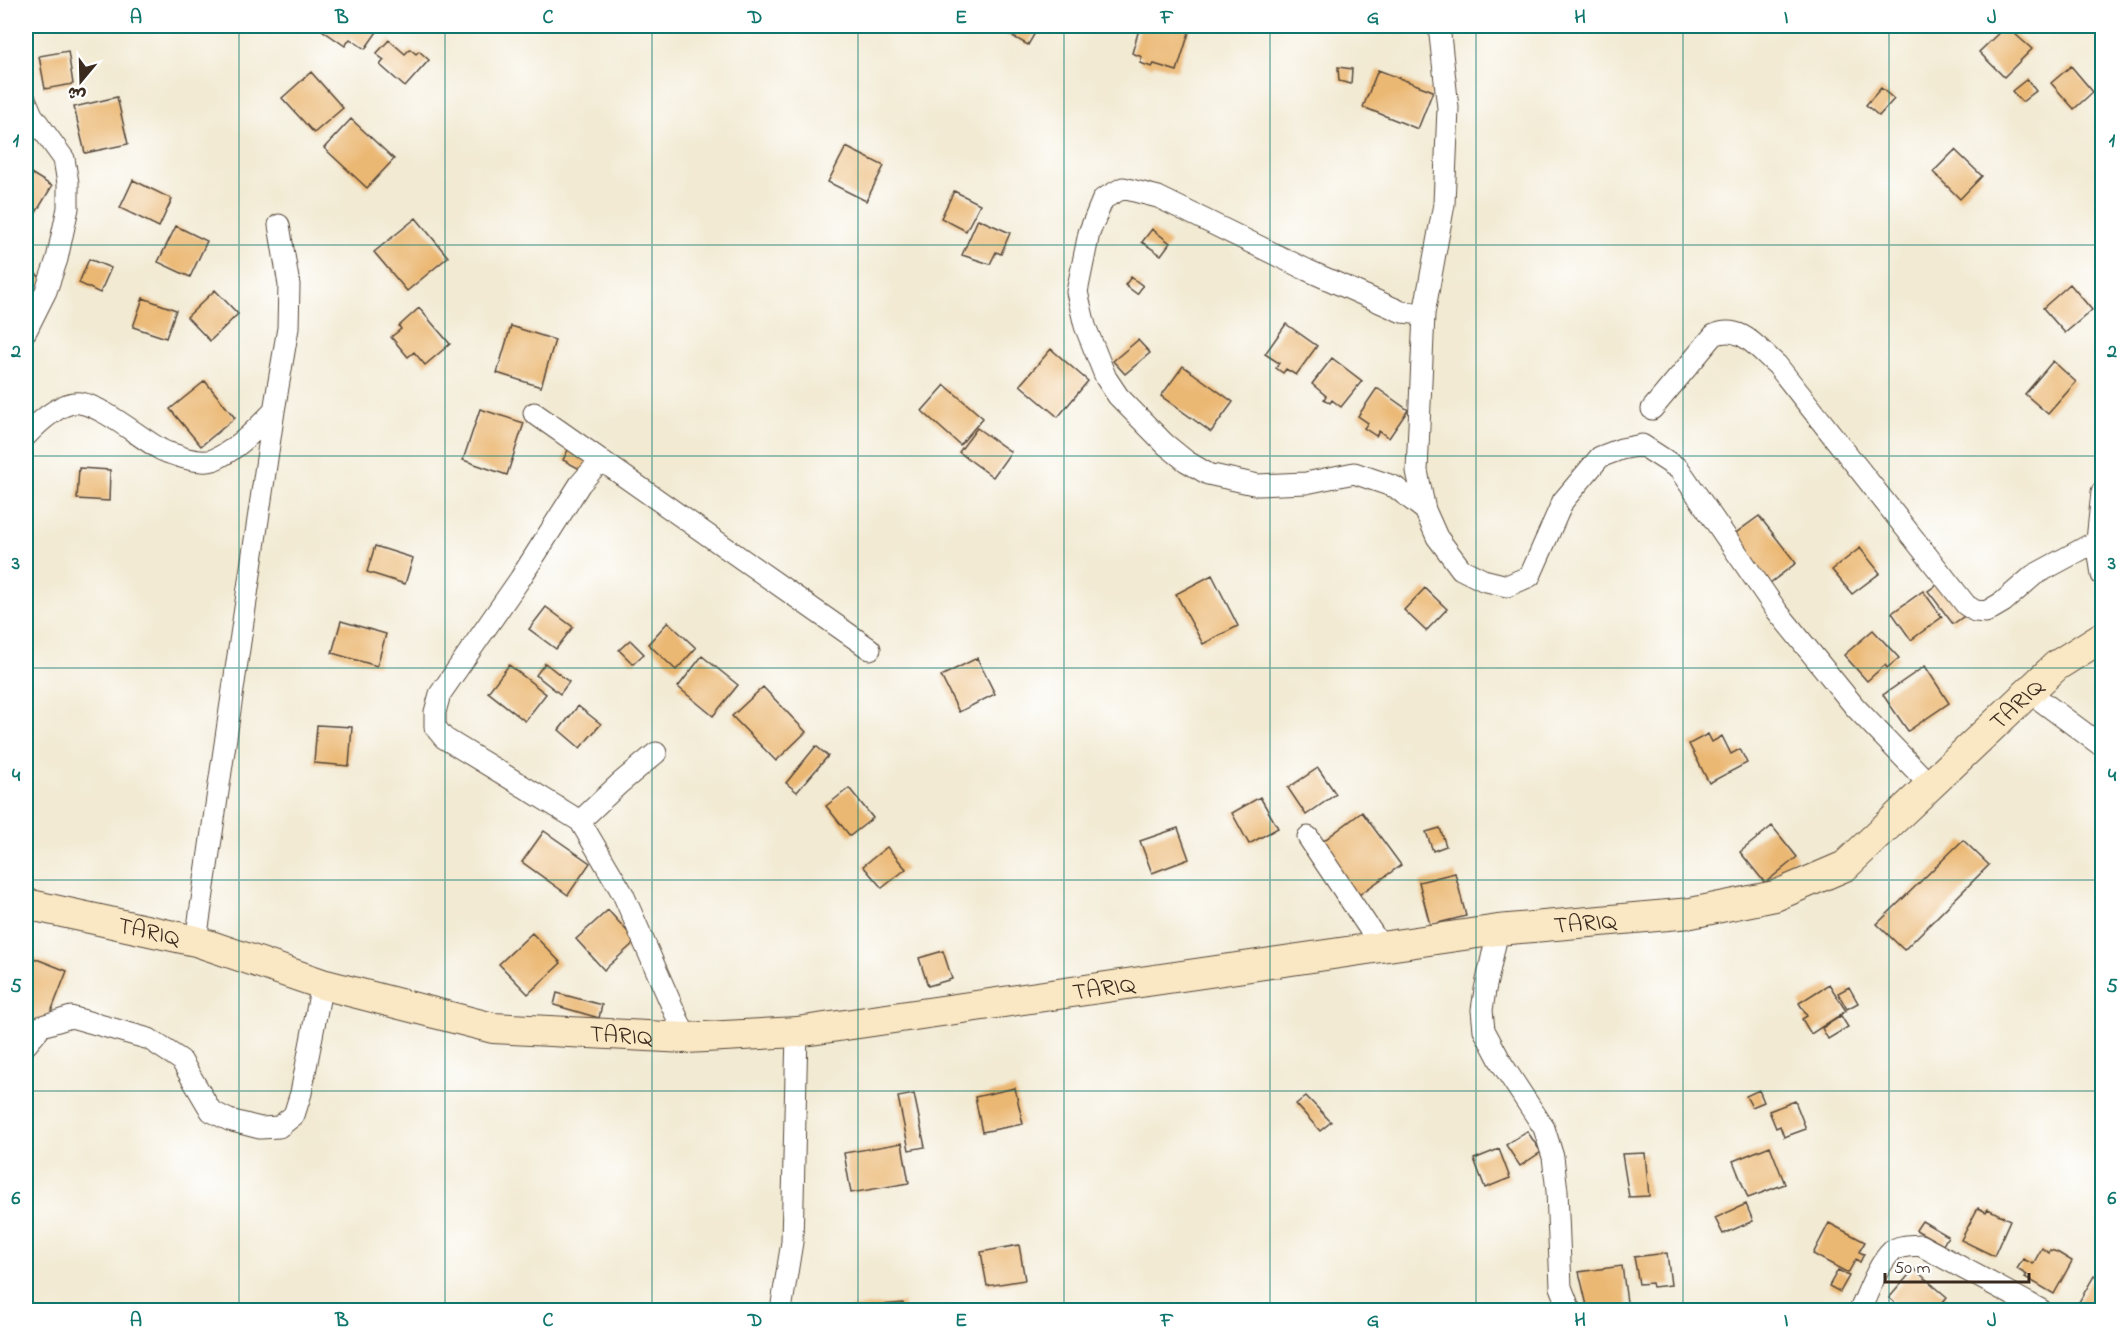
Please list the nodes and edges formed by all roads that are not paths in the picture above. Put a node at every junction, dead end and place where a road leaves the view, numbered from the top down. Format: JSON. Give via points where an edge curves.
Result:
{"nodes":[{"id":1,"x":1439,"y":26,"type":"edge"},
{"id":2,"x":26,"y":101,"type":"edge"},
{"id":3,"x":279,"y":225,"type":"dead end"},
{"id":4,"x":1424,"y":314,"type":"junction"},
{"id":5,"x":26,"y":331,"type":"edge"},
{"id":6,"x":1652,"y":410,"type":"dead end"},
{"id":7,"x":274,"y":411,"type":"junction"},
{"id":8,"x":534,"y":413,"type":"dead end"},
{"id":9,"x":26,"y":436,"type":"edge"},
{"id":10,"x":601,"y":460,"type":"junction"},
{"id":11,"x":2103,"y":492,"type":"edge"},
{"id":12,"x":1425,"y":510,"type":"junction"},
{"id":13,"x":2097,"y":542,"type":"junction"},
{"id":14,"x":2103,"y":575,"type":"edge"},
{"id":15,"x":2103,"y":637,"type":"edge"},
{"id":16,"x":870,"y":649,"type":"dead end"},
{"id":17,"x":2029,"y":692,"type":"junction"},
{"id":18,"x":2103,"y":746,"type":"edge"},
{"id":19,"x":656,"y":753,"type":"dead end"},
{"id":20,"x":1930,"y":785,"type":"junction"},
{"id":21,"x":580,"y":821,"type":"junction"},
{"id":22,"x":1308,"y":837,"type":"dead end"},
{"id":23,"x":26,"y":904,"type":"edge"},
{"id":24,"x":1498,"y":930,"type":"junction"},
{"id":25,"x":196,"y":941,"type":"junction"},
{"id":26,"x":1381,"y":946,"type":"junction"},
{"id":27,"x":322,"y":984,"type":"junction"},
{"id":28,"x":796,"y":1032,"type":"junction"},
{"id":29,"x":686,"y":1038,"type":"junction"},
{"id":30,"x":26,"y":1045,"type":"edge"},
{"id":31,"x":781,"y":1310,"type":"edge"},
{"id":32,"x":1570,"y":1311,"type":"edge"},
{"id":33,"x":1860,"y":1311,"type":"edge"},
{"id":34,"x":2041,"y":1311,"type":"edge"}],
"edges":[{"from":1,"to":4,"type":"street","via":[[1448,108],[1444,204]]},
{"from":2,"to":5,"type":"street","via":[[64,159],[68,208],[57,259]]},
{"from":3,"to":7,"type":"street","via":[[289,285],[288,328]]},
{"from":4,"to":12,"type":"street","via":[[1418,471]]},
{"from":4,"to":12,"type":"street","via":[[1402,312],[1158,197],[1122,188],[1102,199],[1089,233],[1077,292],[1085,326],[1106,378],[1118,396],[1165,444],[1208,474],[1258,485],[1306,483],[1354,473],[1395,487]]},
{"from":6,"to":13,"type":"street","via":[[1714,335],[1723,331],[1742,334],[1778,365],[1966,605],[1975,611],[1986,612],[2034,575]]},
{"from":7,"to":9,"type":"street","via":[[245,439],[211,461],[192,460],[162,450],[103,412],[79,403],[59,408]]},
{"from":7,"to":25,"type":"street"},
{"from":8,"to":10,"type":"street"},
{"from":10,"to":16,"type":"street"},
{"from":10,"to":21,"type":"street","via":[[580,484],[440,694],[435,712],[435,727],[444,738]]},
{"from":11,"to":13,"type":"street"},
{"from":12,"to":20,"type":"street","via":[[1437,537],[1461,569],[1483,580],[1507,585],[1530,576],[1563,501],[1600,457],[1642,445],[1679,469],[1778,611],[1855,707]]},
{"from":13,"to":14,"type":"street"},
{"from":15,"to":17,"type":"main road","name":"TARIQ","via":[[2056,666]]},
{"from":17,"to":18,"type":"street"},
{"from":17,"to":20,"type":"main road","name":"TARIQ"},
{"from":19,"to":21,"type":"street"},
{"from":20,"to":24,"type":"main road","name":"TARIQ","via":[[1845,866],[1775,896],[1691,913]]},
{"from":21,"to":29,"type":"street","via":[[623,894]]},
{"from":22,"to":26,"type":"street"},
{"from":23,"to":25,"type":"main road","name":"TARIQ"},
{"from":24,"to":26,"type":"main road","name":"TARIQ"},
{"from":24,"to":32,"type":"street","via":[[1482,1010],[1484,1030],[1544,1128],[1553,1157],[1562,1287]]},
{"from":25,"to":27,"type":"main road","name":"TARIQ"},
{"from":26,"to":28,"type":"main road","name":"TARIQ"},
{"from":27,"to":29,"type":"main road","name":"TARIQ","via":[[493,1028]]},
{"from":27,"to":30,"type":"street","via":[[302,1093],[294,1115],[279,1126],[260,1128],[211,1111],[180,1060],[149,1039],[71,1017],[42,1026]]},
{"from":28,"to":29,"type":"main road","name":"TARIQ"},
{"from":28,"to":31,"type":"street","via":[[792,1242]]},
{"from":33,"to":34,"type":"street","via":[[1893,1250],[1920,1245]]}]}
